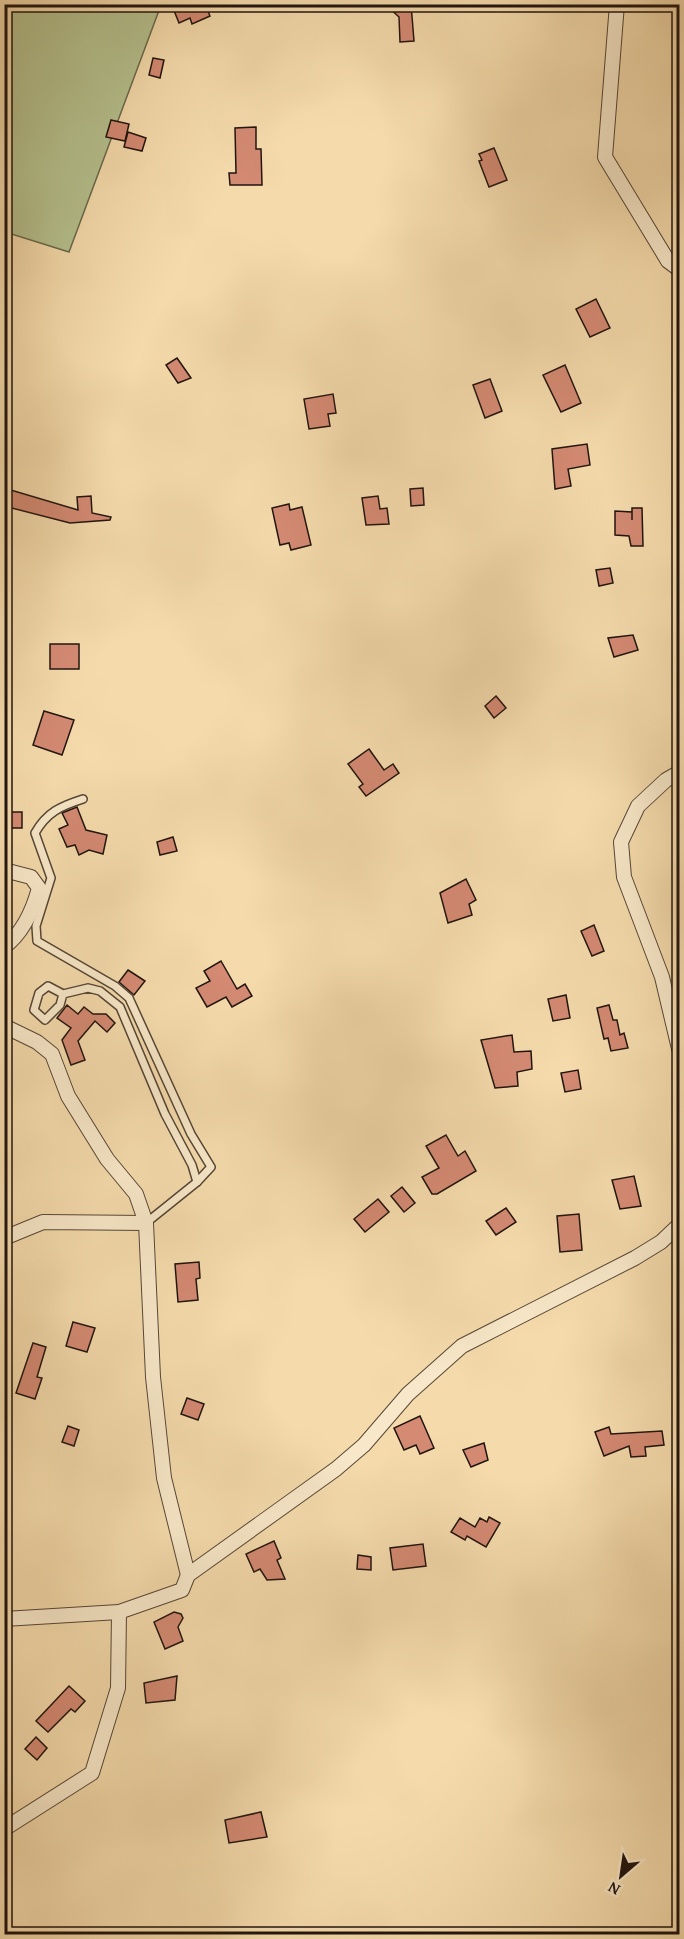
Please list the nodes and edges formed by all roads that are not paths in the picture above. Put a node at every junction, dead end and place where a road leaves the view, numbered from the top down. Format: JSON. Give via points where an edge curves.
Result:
{"nodes":[{"id":1,"x":617,"y":4,"type":"edge"},
{"id":2,"x":680,"y":270,"type":"edge"},
{"id":3,"x":680,"y":772,"type":"edge"},
{"id":4,"x":83,"y":799,"type":"dead end"},
{"id":5,"x":4,"y":870,"type":"edge"},
{"id":6,"x":4,"y":947,"type":"edge"},
{"id":7,"x":63,"y":994,"type":"junction"},
{"id":8,"x":4,"y":1026,"type":"edge"},
{"id":9,"x":680,"y":1053,"type":"edge"},
{"id":10,"x":198,"y":1182,"type":"junction"},
{"id":11,"x":146,"y":1223,"type":"junction"},
{"id":12,"x":680,"y":1224,"type":"edge"},
{"id":13,"x":4,"y":1238,"type":"edge"},
{"id":14,"x":188,"y":1575,"type":"junction"},
{"id":15,"x":119,"y":1612,"type":"junction"},
{"id":16,"x":4,"y":1619,"type":"edge"},
{"id":17,"x":4,"y":1829,"type":"edge"}],
"edges":[{"from":1,"to":2,"type":"street","via":[[605,157],[668,261]]},
{"from":3,"to":9,"type":"street","via":[[638,806],[621,842],[624,877],[662,976]]},
{"from":4,"to":10,"type":"lane","via":[[56,808],[35,833],[51,878],[36,926],[37,941],[129,998],[191,1134],[211,1167]]},
{"from":5,"to":6,"type":"street","via":[[31,877],[39,888],[24,925]]},
{"from":7,"to":7,"type":"lane","via":[[48,986],[39,993],[34,1010],[45,1020],[60,1005]]},
{"from":7,"to":10,"type":"lane","via":[[88,987],[120,1007]]},
{"from":8,"to":11,"type":"street","via":[[37,1041],[52,1054],[68,1096],[107,1159],[136,1194]]},
{"from":10,"to":11,"type":"lane"},
{"from":11,"to":13,"type":"street","via":[[43,1222]]},
{"from":11,"to":14,"type":"street","via":[[153,1377],[164,1478]]},
{"from":12,"to":14,"type":"street","via":[[661,1242],[626,1263],[462,1346],[408,1394],[364,1445],[336,1469]]},
{"from":14,"to":15,"type":"street","via":[[182,1590]]},
{"from":15,"to":16,"type":"street"},
{"from":15,"to":17,"type":"street","via":[[118,1688],[92,1773]]}]}
